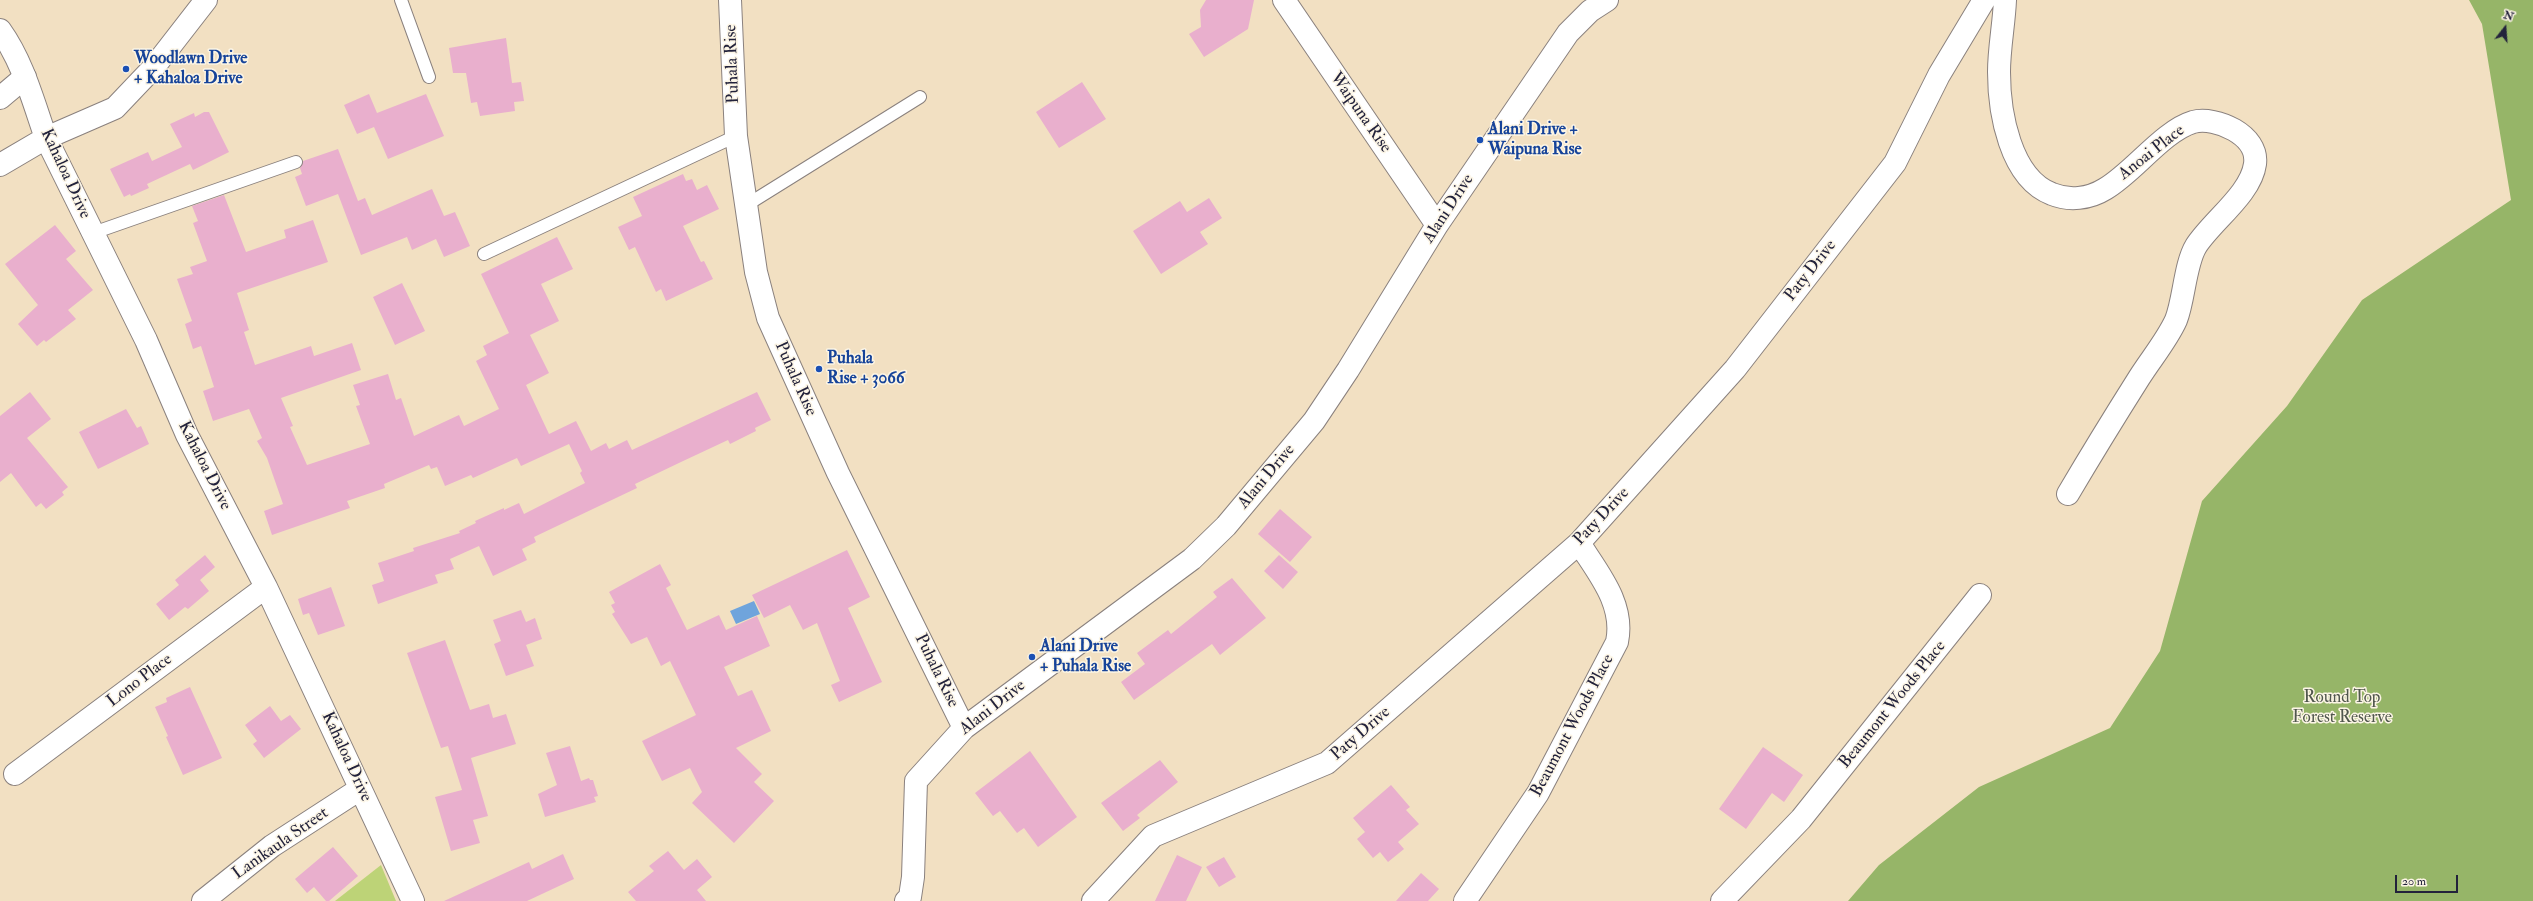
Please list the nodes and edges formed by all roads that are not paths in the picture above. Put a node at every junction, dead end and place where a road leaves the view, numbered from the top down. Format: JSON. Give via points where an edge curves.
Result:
{"nodes":[{"id":1,"x":206,"y":0,"type":"edge"},
{"id":2,"x":401,"y":0,"type":"edge"},
{"id":3,"x":730,"y":0,"type":"edge"},
{"id":4,"x":1284,"y":0,"type":"edge"},
{"id":5,"x":1607,"y":0,"type":"edge"},
{"id":6,"x":1984,"y":0,"type":"edge"},
{"id":7,"x":2006,"y":0,"type":"edge"},
{"id":8,"x":0,"y":30,"type":"edge"},
{"id":9,"x":26,"y":77,"type":"junction"},
{"id":10,"x":429,"y":77,"type":"dead end"},
{"id":11,"x":920,"y":97,"type":"dead end"},
{"id":12,"x":0,"y":98,"type":"edge"},
{"id":13,"x":736,"y":136,"type":"junction"},
{"id":14,"x":46,"y":138,"type":"junction"},
{"id":15,"x":296,"y":162,"type":"dead end"},
{"id":16,"x":0,"y":165,"type":"edge"},
{"id":17,"x":745,"y":206,"type":"junction"},
{"id":18,"x":1437,"y":224,"type":"junction"},
{"id":19,"x":93,"y":233,"type":"junction"},
{"id":20,"x":484,"y":254,"type":"dead end"},
{"id":21,"x":2068,"y":494,"type":"dead end"},
{"id":22,"x":1579,"y":543,"type":"junction"},
{"id":23,"x":266,"y":587,"type":"junction"},
{"id":24,"x":1980,"y":595,"type":"dead end"},
{"id":25,"x":964,"y":728,"type":"junction"},
{"id":26,"x":15,"y":774,"type":"dead end"},
{"id":27,"x":360,"y":789,"type":"junction"},
{"id":28,"x":203,"y":901,"type":"edge"},
{"id":29,"x":412,"y":901,"type":"edge"},
{"id":30,"x":906,"y":901,"type":"edge"},
{"id":31,"x":1093,"y":901,"type":"edge"},
{"id":32,"x":1465,"y":901,"type":"edge"},
{"id":33,"x":1722,"y":901,"type":"edge"}],
"edges":[{"from":1,"to":14,"type":"street","via":[[154,67],[115,108]]},
{"from":2,"to":10,"type":"lane"},
{"from":3,"to":13,"type":"street","name":"Puhala Rise"},
{"from":4,"to":18,"type":"street","name":"Waipuna Rise"},
{"from":5,"to":18,"type":"street","name":"Alani Drive","via":[[1590,11],[1568,33]]},
{"from":6,"to":22,"type":"street","name":"Paty Drive","via":[[1939,75],[1895,163],[1735,370]]},
{"from":7,"to":21,"type":"street","name":"Anoai Place","via":[[1999,72],[2002,111],[2019,165],[2037,186],[2063,197],[2081,198],[2099,193],[2179,128],[2200,120],[2223,123],[2236,131],[2250,148],[2255,162],[2249,182],[2195,248],[2176,320]]},
{"from":8,"to":9,"type":"street","name":"Kahaloa Drive"},
{"from":9,"to":12,"type":"street"},
{"from":9,"to":14,"type":"street","name":"Kahaloa Drive"},
{"from":11,"to":17,"type":"lane"},
{"from":13,"to":17,"type":"street","name":"Puhala Rise"},
{"from":13,"to":20,"type":"lane"},
{"from":14,"to":16,"type":"street"},
{"from":14,"to":19,"type":"street","name":"Kahaloa Drive"},
{"from":15,"to":19,"type":"lane"},
{"from":17,"to":25,"type":"street","name":"Puhala Rise","via":[[756,272],[771,325],[838,473]]},
{"from":18,"to":25,"type":"street","name":"Alani Drive","via":[[1314,421],[1226,526],[1192,559]]},
{"from":19,"to":23,"type":"street","name":"Kahaloa Drive","via":[[146,340],[187,435]]},
{"from":22,"to":31,"type":"street","name":"Paty Drive","via":[[1328,763],[1153,836]]},
{"from":22,"to":32,"type":"street","name":"Beaumont Woods Place","via":[[1614,602],[1620,626],[1617,642],[1538,793]]},
{"from":23,"to":26,"type":"street","name":"Lono Place"},
{"from":23,"to":27,"type":"street","name":"Kahaloa Drive"},
{"from":24,"to":33,"type":"street","name":"Beaumont Woods Place","via":[[1801,819]]},
{"from":25,"to":30,"type":"street","name":"Alani Drive","via":[[916,782],[913,877],[910,897]]},
{"from":27,"to":28,"type":"street","name":"Lanikaula Street","via":[[272,846]]},
{"from":27,"to":29,"type":"street","name":"Kahaloa Drive"}]}
